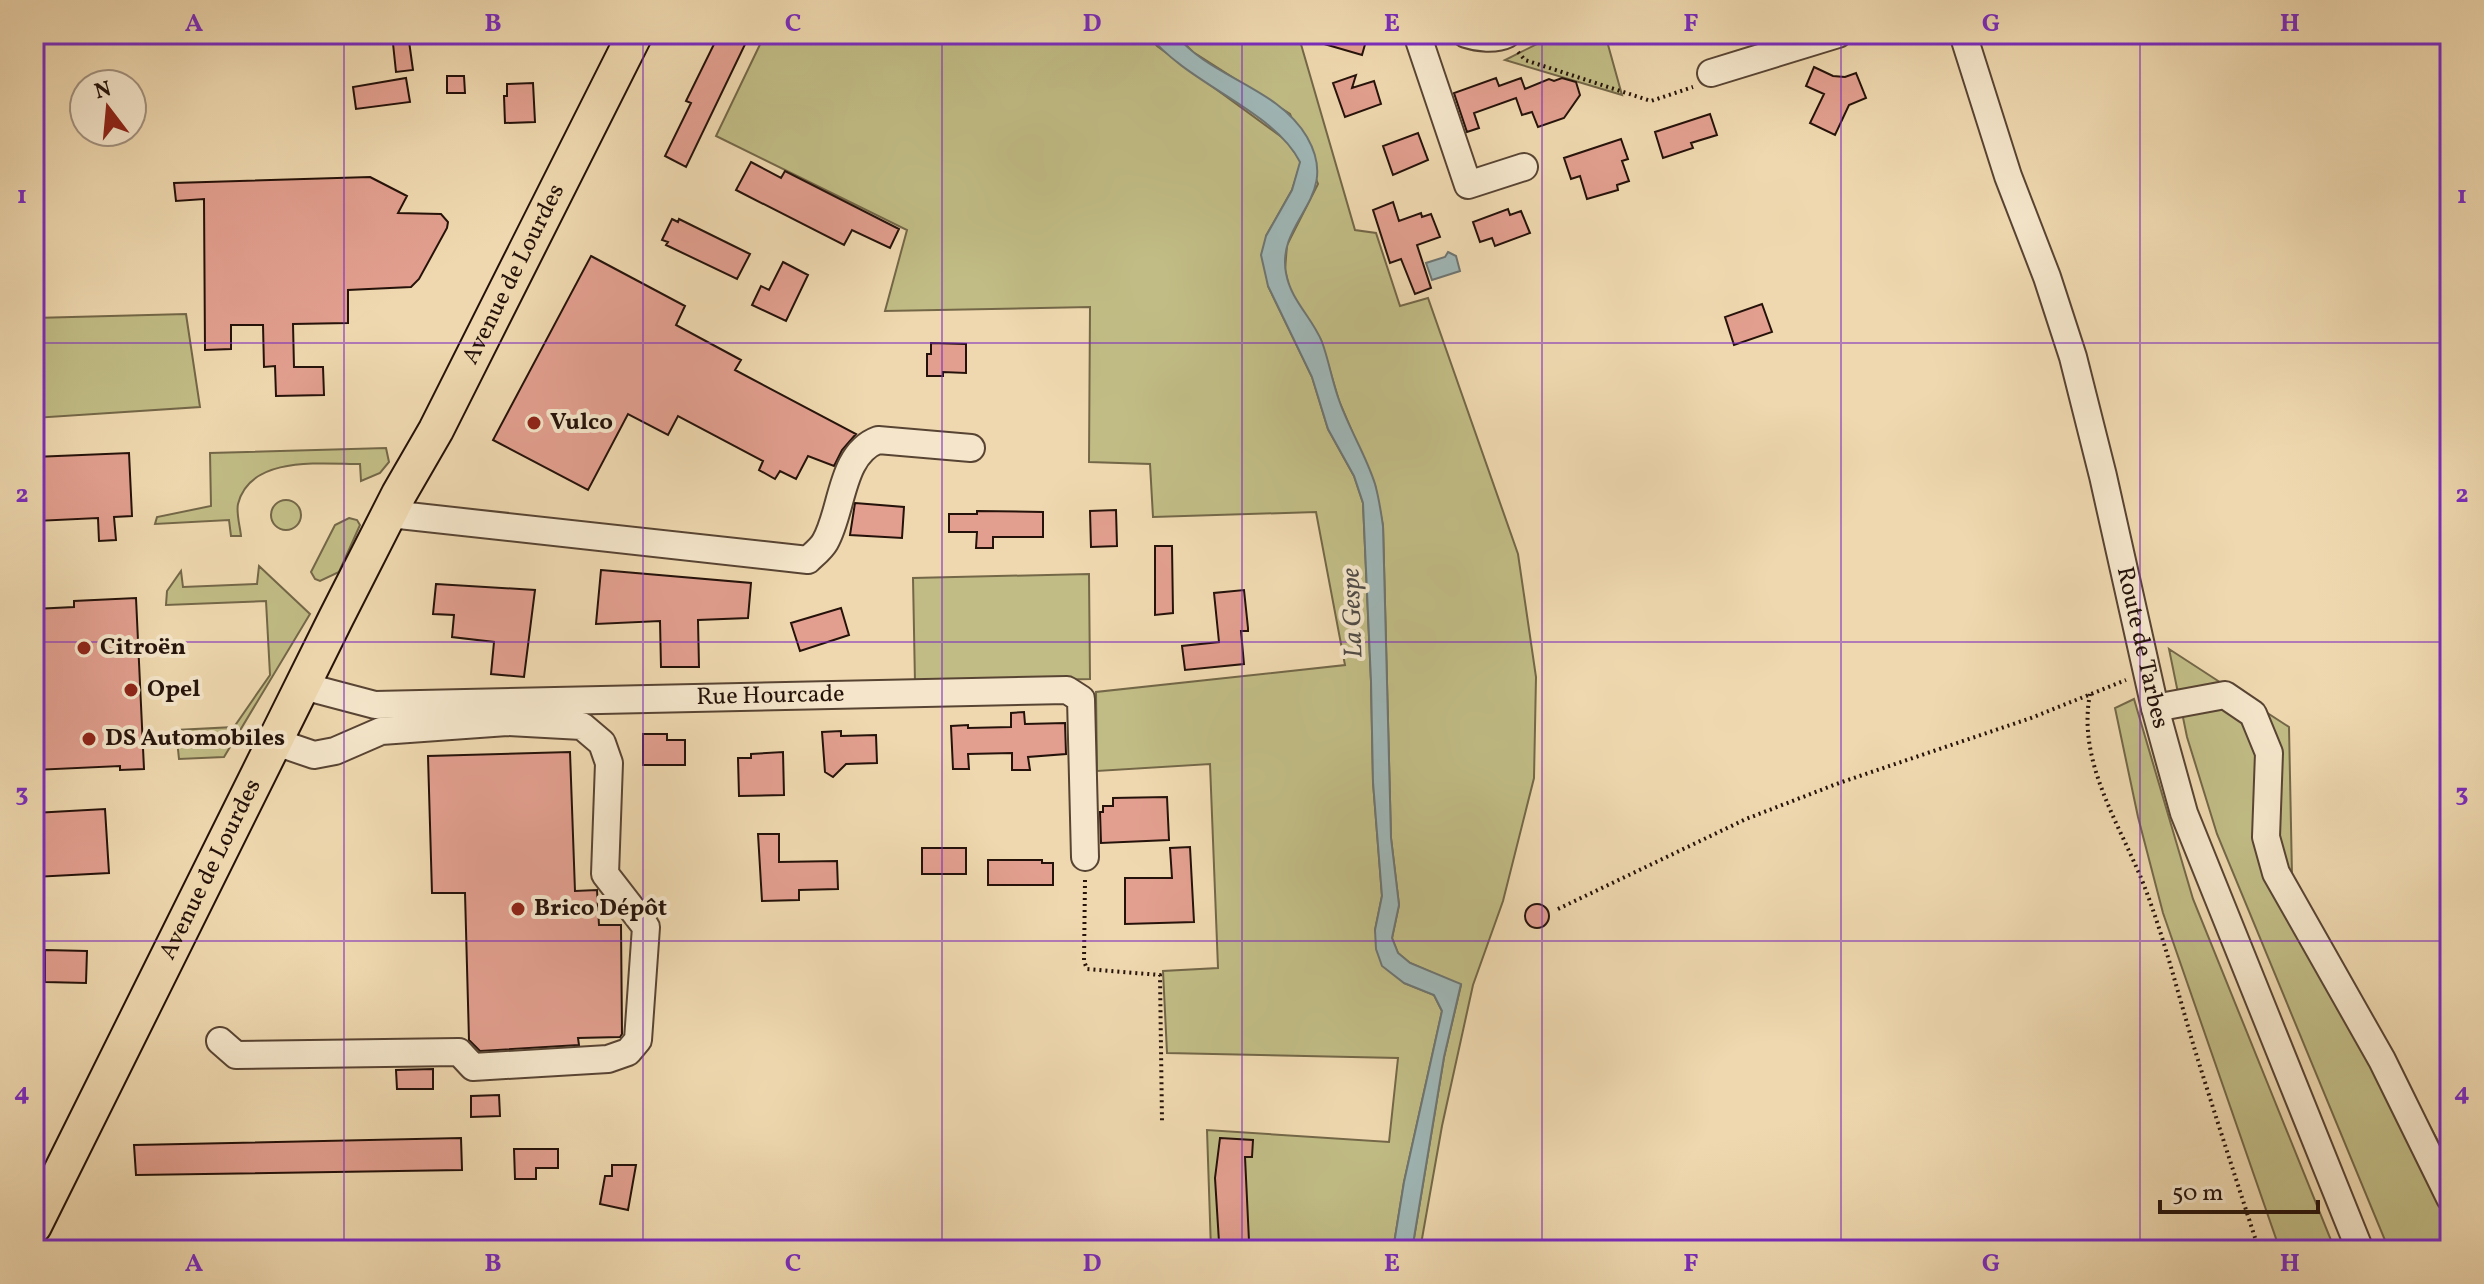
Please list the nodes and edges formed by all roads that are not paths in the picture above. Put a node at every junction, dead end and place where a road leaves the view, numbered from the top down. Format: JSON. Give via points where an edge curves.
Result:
{"nodes":[{"id":1,"x":635,"y":34,"type":"edge"},
{"id":2,"x":1417,"y":34,"type":"edge"},
{"id":3,"x":1466,"y":34,"type":"edge"},
{"id":4,"x":1838,"y":34,"type":"edge"},
{"id":5,"x":1963,"y":34,"type":"edge"},
{"id":6,"x":1504,"y":36,"type":"edge"},
{"id":7,"x":1711,"y":73,"type":"road end"},
{"id":8,"x":1524,"y":167,"type":"dead end"},
{"id":9,"x":971,"y":448,"type":"dead end"},
{"id":10,"x":390,"y":514,"type":"junction"},
{"id":11,"x":303,"y":686,"type":"junction"},
{"id":12,"x":2155,"y":708,"type":"junction"},
{"id":13,"x":276,"y":742,"type":"junction"},
{"id":14,"x":1085,"y":857,"type":"road end"},
{"id":15,"x":220,"y":1041,"type":"dead end"},
{"id":16,"x":2450,"y":1198,"type":"edge"},
{"id":17,"x":34,"y":1226,"type":"edge"},
{"id":18,"x":2360,"y":1250,"type":"edge"}],
"edges":[{"from":1,"to":10,"type":"main road","name":"Avenue de Lourdes"},
{"from":2,"to":8,"type":"street","via":[[1468,185]]},
{"from":3,"to":6,"type":"street"},
{"from":4,"to":7,"type":"street"},
{"from":5,"to":12,"type":"street","name":"Route de Tarbes","via":[[2073,357]]},
{"from":9,"to":10,"type":"street","via":[[878,440],[867,444],[854,459],[825,543],[808,560]]},
{"from":10,"to":11,"type":"main road","name":"Avenue de Lourdes"},
{"from":11,"to":13,"type":"main road","name":"Avenue de Lourdes"},
{"from":11,"to":14,"type":"street","name":"Rue Hourcade","via":[[375,705],[1067,690],[1081,699]]},
{"from":12,"to":16,"type":"street","via":[[2225,695],[2253,714],[2269,753],[2266,837],[2276,873],[2382,1060]]},
{"from":12,"to":18,"type":"street","name":"Route de Tarbes","via":[[2184,813]]},
{"from":13,"to":15,"type":"street","via":[[314,755],[381,731],[482,722],[562,723],[593,733],[609,763],[605,874],[646,927],[638,1040],[628,1052],[608,1059],[473,1067],[459,1052],[236,1055]]},
{"from":13,"to":17,"type":"main road","name":"Avenue de Lourdes"}]}
